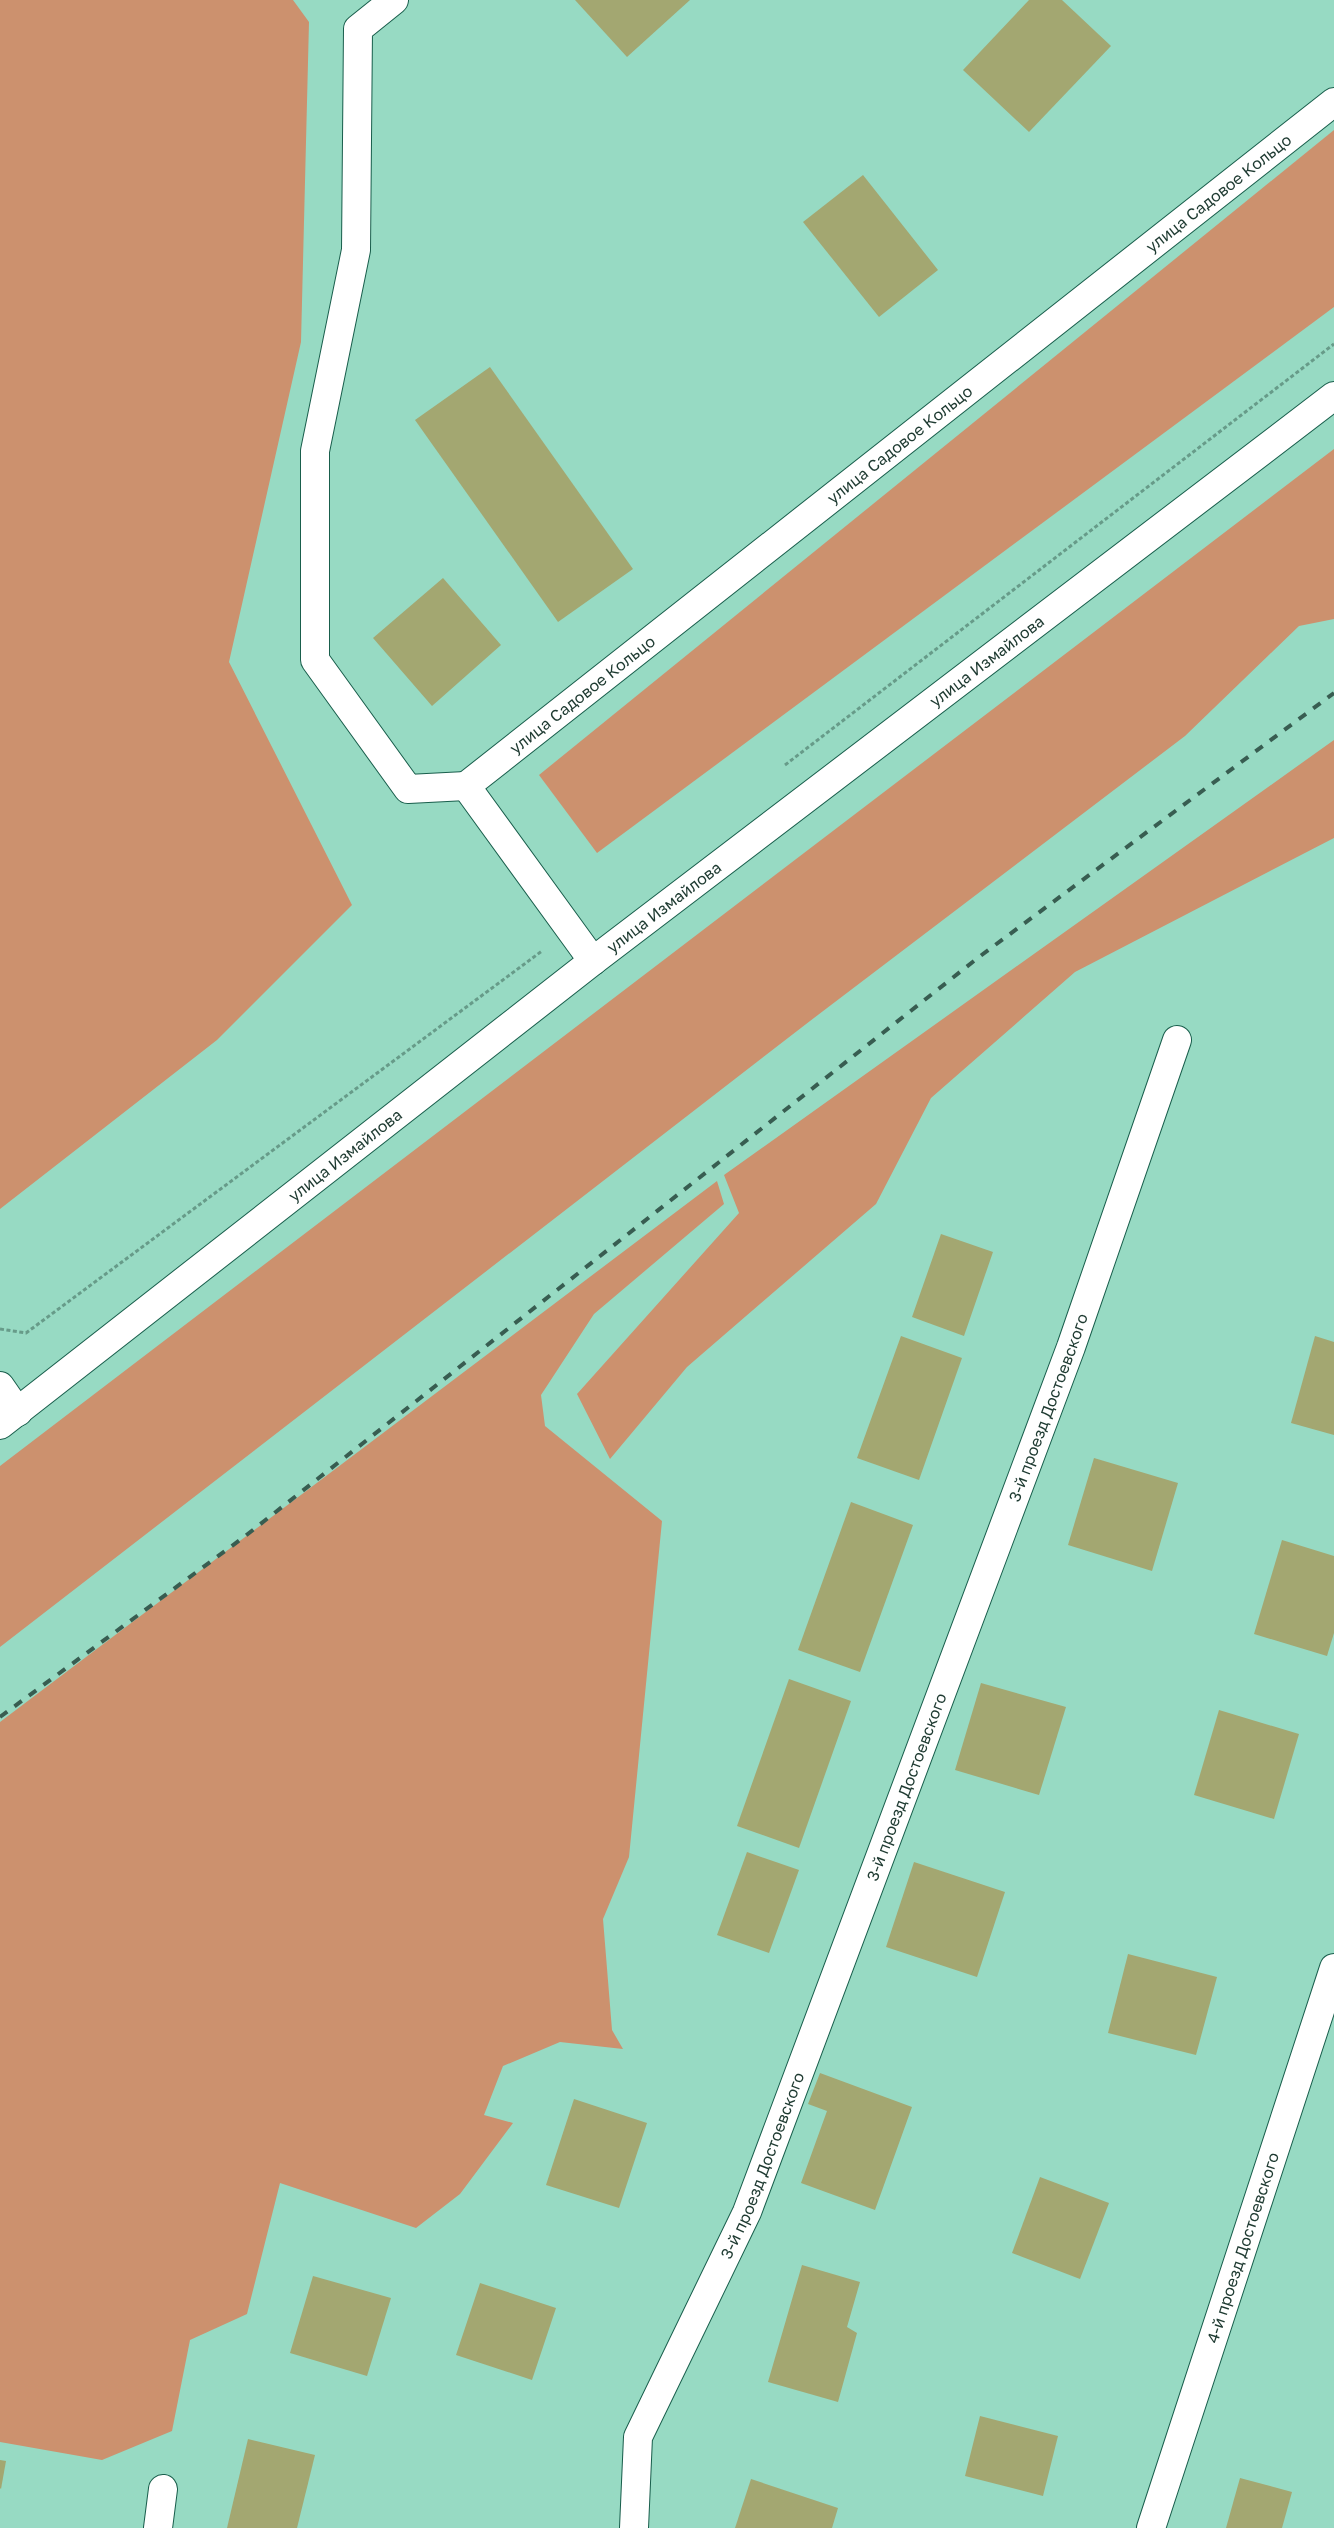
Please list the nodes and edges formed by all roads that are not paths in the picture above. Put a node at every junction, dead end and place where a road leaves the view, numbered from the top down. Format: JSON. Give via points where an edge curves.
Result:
{"nodes":[{"id":1,"x":394,"y":0,"type":"edge"},
{"id":2,"x":1334,"y":102,"type":"edge"},
{"id":3,"x":1334,"y":396,"type":"edge"},
{"id":4,"x":466,"y":786,"type":"junction"},
{"id":5,"x":593,"y":961,"type":"junction"},
{"id":6,"x":1177,"y":1040,"type":"dead end"},
{"id":7,"x":0,"y":1386,"type":"edge"},
{"id":8,"x":9,"y":1418,"type":"edge"},
{"id":9,"x":1334,"y":1968,"type":"edge"},
{"id":10,"x":163,"y":2490,"type":"dead end"},
{"id":11,"x":158,"y":2528,"type":"edge"},
{"id":12,"x":634,"y":2528,"type":"edge"},
{"id":13,"x":1151,"y":2528,"type":"edge"}],
"edges":[{"from":1,"to":4,"type":"street","via":[[358,29],[356,250],[315,451],[315,660],[408,789]]},
{"from":2,"to":4,"type":"street","name":"улица Садовое Кольцо"},
{"from":3,"to":5,"type":"street","name":"улица Измайлова"},
{"from":4,"to":5,"type":"street"},
{"from":5,"to":8,"type":"street","name":"улица Измайлова"},
{"from":6,"to":12,"type":"street","name":"3-й проезд Достоевского","via":[[1071,1347],[746,2212],[638,2437]]},
{"from":7,"to":8,"type":"street"},
{"from":9,"to":13,"type":"street","name":"4-й проезд Достоевского"},
{"from":10,"to":11,"type":"street"}]}
